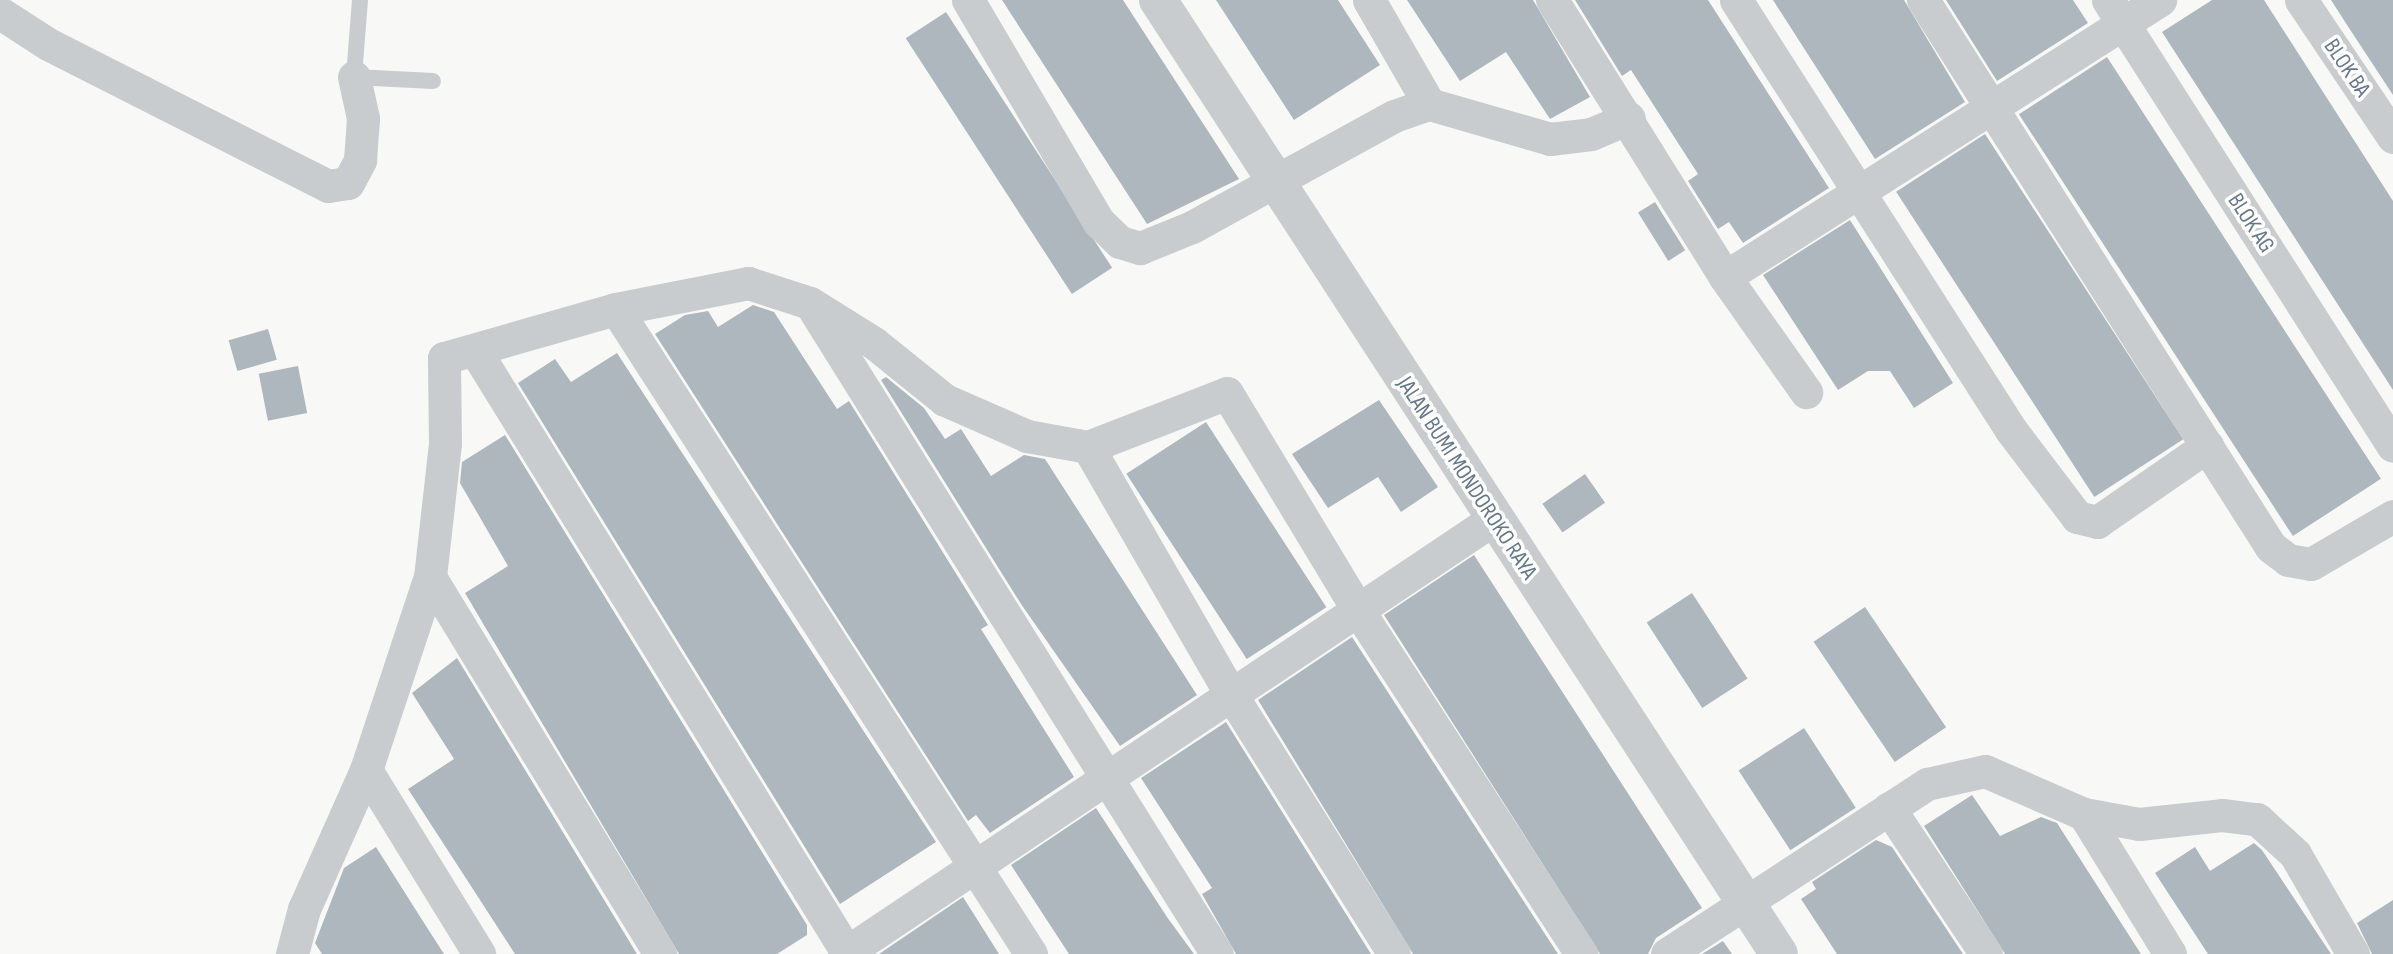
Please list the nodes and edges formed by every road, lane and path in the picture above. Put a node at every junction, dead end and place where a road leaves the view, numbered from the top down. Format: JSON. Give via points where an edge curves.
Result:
{"nodes":[{"id":1,"x":360,"y":0,"type":"edge"},
{"id":2,"x":968,"y":0,"type":"edge"},
{"id":3,"x":1158,"y":0,"type":"edge"},
{"id":4,"x":1369,"y":0,"type":"edge"},
{"id":5,"x":1552,"y":0,"type":"edge"},
{"id":6,"x":1736,"y":0,"type":"edge"},
{"id":7,"x":1923,"y":0,"type":"edge"},
{"id":8,"x":2160,"y":0,"type":"edge"},
{"id":9,"x":2301,"y":0,"type":"edge"},
{"id":10,"x":2116,"y":12,"type":"edge"},
{"id":11,"x":0,"y":13,"type":"edge"},
{"id":12,"x":354,"y":77,"type":"junction"},
{"id":13,"x":433,"y":81,"type":"dead end"},
{"id":14,"x":1429,"y":104,"type":"junction"},
{"id":15,"x":1994,"y":108,"type":"junction"},
{"id":16,"x":1629,"y":118,"type":"junction"},
{"id":17,"x":2393,"y":136,"type":"edge"},
{"id":18,"x":1282,"y":194,"type":"junction"},
{"id":19,"x":1861,"y":195,"type":"junction"},
{"id":20,"x":1726,"y":277,"type":"junction"},
{"id":21,"x":810,"y":303,"type":"junction"},
{"id":22,"x":616,"y":309,"type":"junction"},
{"id":23,"x":475,"y":350,"type":"junction"},
{"id":24,"x":1806,"y":392,"type":"dead end"},
{"id":25,"x":2207,"y":446,"type":"junction"},
{"id":26,"x":2393,"y":446,"type":"edge"},
{"id":27,"x":1088,"y":447,"type":"junction"},
{"id":28,"x":2393,"y":516,"type":"edge"},
{"id":29,"x":1492,"y":520,"type":"junction"},
{"id":30,"x":430,"y":577,"type":"junction"},
{"id":31,"x":1356,"y":607,"type":"junction"},
{"id":32,"x":1229,"y":691,"type":"junction"},
{"id":33,"x":366,"y":770,"type":"junction"},
{"id":34,"x":1106,"y":783,"type":"junction"},
{"id":35,"x":1889,"y":808,"type":"junction"},
{"id":36,"x":2084,"y":814,"type":"junction"},
{"id":37,"x":974,"y":869,"type":"junction"},
{"id":38,"x":1745,"y":902,"type":"junction"},
{"id":39,"x":846,"y":953,"type":"edge"},
{"id":40,"x":292,"y":954,"type":"edge"},
{"id":41,"x":479,"y":954,"type":"edge"},
{"id":42,"x":660,"y":954,"type":"edge"},
{"id":43,"x":1031,"y":954,"type":"edge"},
{"id":44,"x":1217,"y":954,"type":"edge"},
{"id":45,"x":1394,"y":954,"type":"edge"},
{"id":46,"x":1581,"y":954,"type":"edge"},
{"id":47,"x":1667,"y":954,"type":"edge"},
{"id":48,"x":1779,"y":954,"type":"edge"},
{"id":49,"x":1986,"y":954,"type":"edge"},
{"id":50,"x":2170,"y":954,"type":"edge"},
{"id":51,"x":2353,"y":954,"type":"edge"}],
"edges":[{"from":1,"to":12,"type":"lane"},
{"from":2,"to":18,"type":"street","via":[[1099,222],[1120,242],[1152,248]]},
{"from":3,"to":18,"type":"street","name":"JALAN BUMI MONDOROKO RAYA"},
{"from":4,"to":14,"type":"street"},
{"from":5,"to":16,"type":"street"},
{"from":6,"to":19,"type":"street"},
{"from":7,"to":15,"type":"street"},
{"from":8,"to":10,"type":"street"},
{"from":9,"to":17,"type":"street","name":"BLOK BA"},
{"from":10,"to":15,"type":"street"},
{"from":10,"to":26,"type":"street","name":"BLOK AG"},
{"from":11,"to":12,"type":"street","via":[[48,44],[328,186],[348,183],[360,160],[363,118]]},
{"from":12,"to":13,"type":"lane"},
{"from":14,"to":16,"type":"street","via":[[1550,139],[1591,134]]},
{"from":14,"to":18,"type":"street","via":[[1394,116]]},
{"from":15,"to":19,"type":"street"},
{"from":15,"to":25,"type":"street"},
{"from":16,"to":20,"type":"street"},
{"from":18,"to":29,"type":"street","name":"JALAN BUMI MONDOROKO RAYA"},
{"from":19,"to":20,"type":"street"},
{"from":19,"to":25,"type":"street","via":[[2011,430],[2077,516],[2097,522]]},
{"from":20,"to":24,"type":"street"},
{"from":21,"to":22,"type":"street","via":[[748,283]]},
{"from":21,"to":27,"type":"street","via":[[874,343],[945,400],[1027,436]]},
{"from":21,"to":34,"type":"street"},
{"from":22,"to":23,"type":"street"},
{"from":22,"to":37,"type":"street"},
{"from":23,"to":30,"type":"street","via":[[444,358],[445,444]]},
{"from":23,"to":39,"type":"street"},
{"from":25,"to":28,"type":"street","via":[[2264,538],[2288,560],[2311,564],[2329,558]]},
{"from":27,"to":31,"type":"street","via":[[1227,393]]},
{"from":27,"to":32,"type":"street"},
{"from":29,"to":31,"type":"street"},
{"from":29,"to":38,"type":"street","name":"JALAN BUMI MONDOROKO RAYA","via":[[1673,784]]},
{"from":30,"to":33,"type":"street"},
{"from":30,"to":42,"type":"street"},
{"from":31,"to":32,"type":"street"},
{"from":31,"to":46,"type":"street"},
{"from":32,"to":34,"type":"street"},
{"from":32,"to":45,"type":"street"},
{"from":33,"to":40,"type":"street","via":[[304,909]]},
{"from":33,"to":41,"type":"street"},
{"from":34,"to":37,"type":"street"},
{"from":34,"to":44,"type":"street"},
{"from":35,"to":36,"type":"street","via":[[1927,784],[1985,771]]},
{"from":35,"to":38,"type":"street"},
{"from":35,"to":49,"type":"street"},
{"from":36,"to":50,"type":"street"},
{"from":36,"to":51,"type":"street","via":[[2139,824],[2222,815],[2257,819],[2295,854]]},
{"from":37,"to":39,"type":"street"},
{"from":37,"to":43,"type":"street"},
{"from":38,"to":47,"type":"street"},
{"from":38,"to":48,"type":"street","name":"JALAN BUMI MONDOROKO RAYA"}]}
